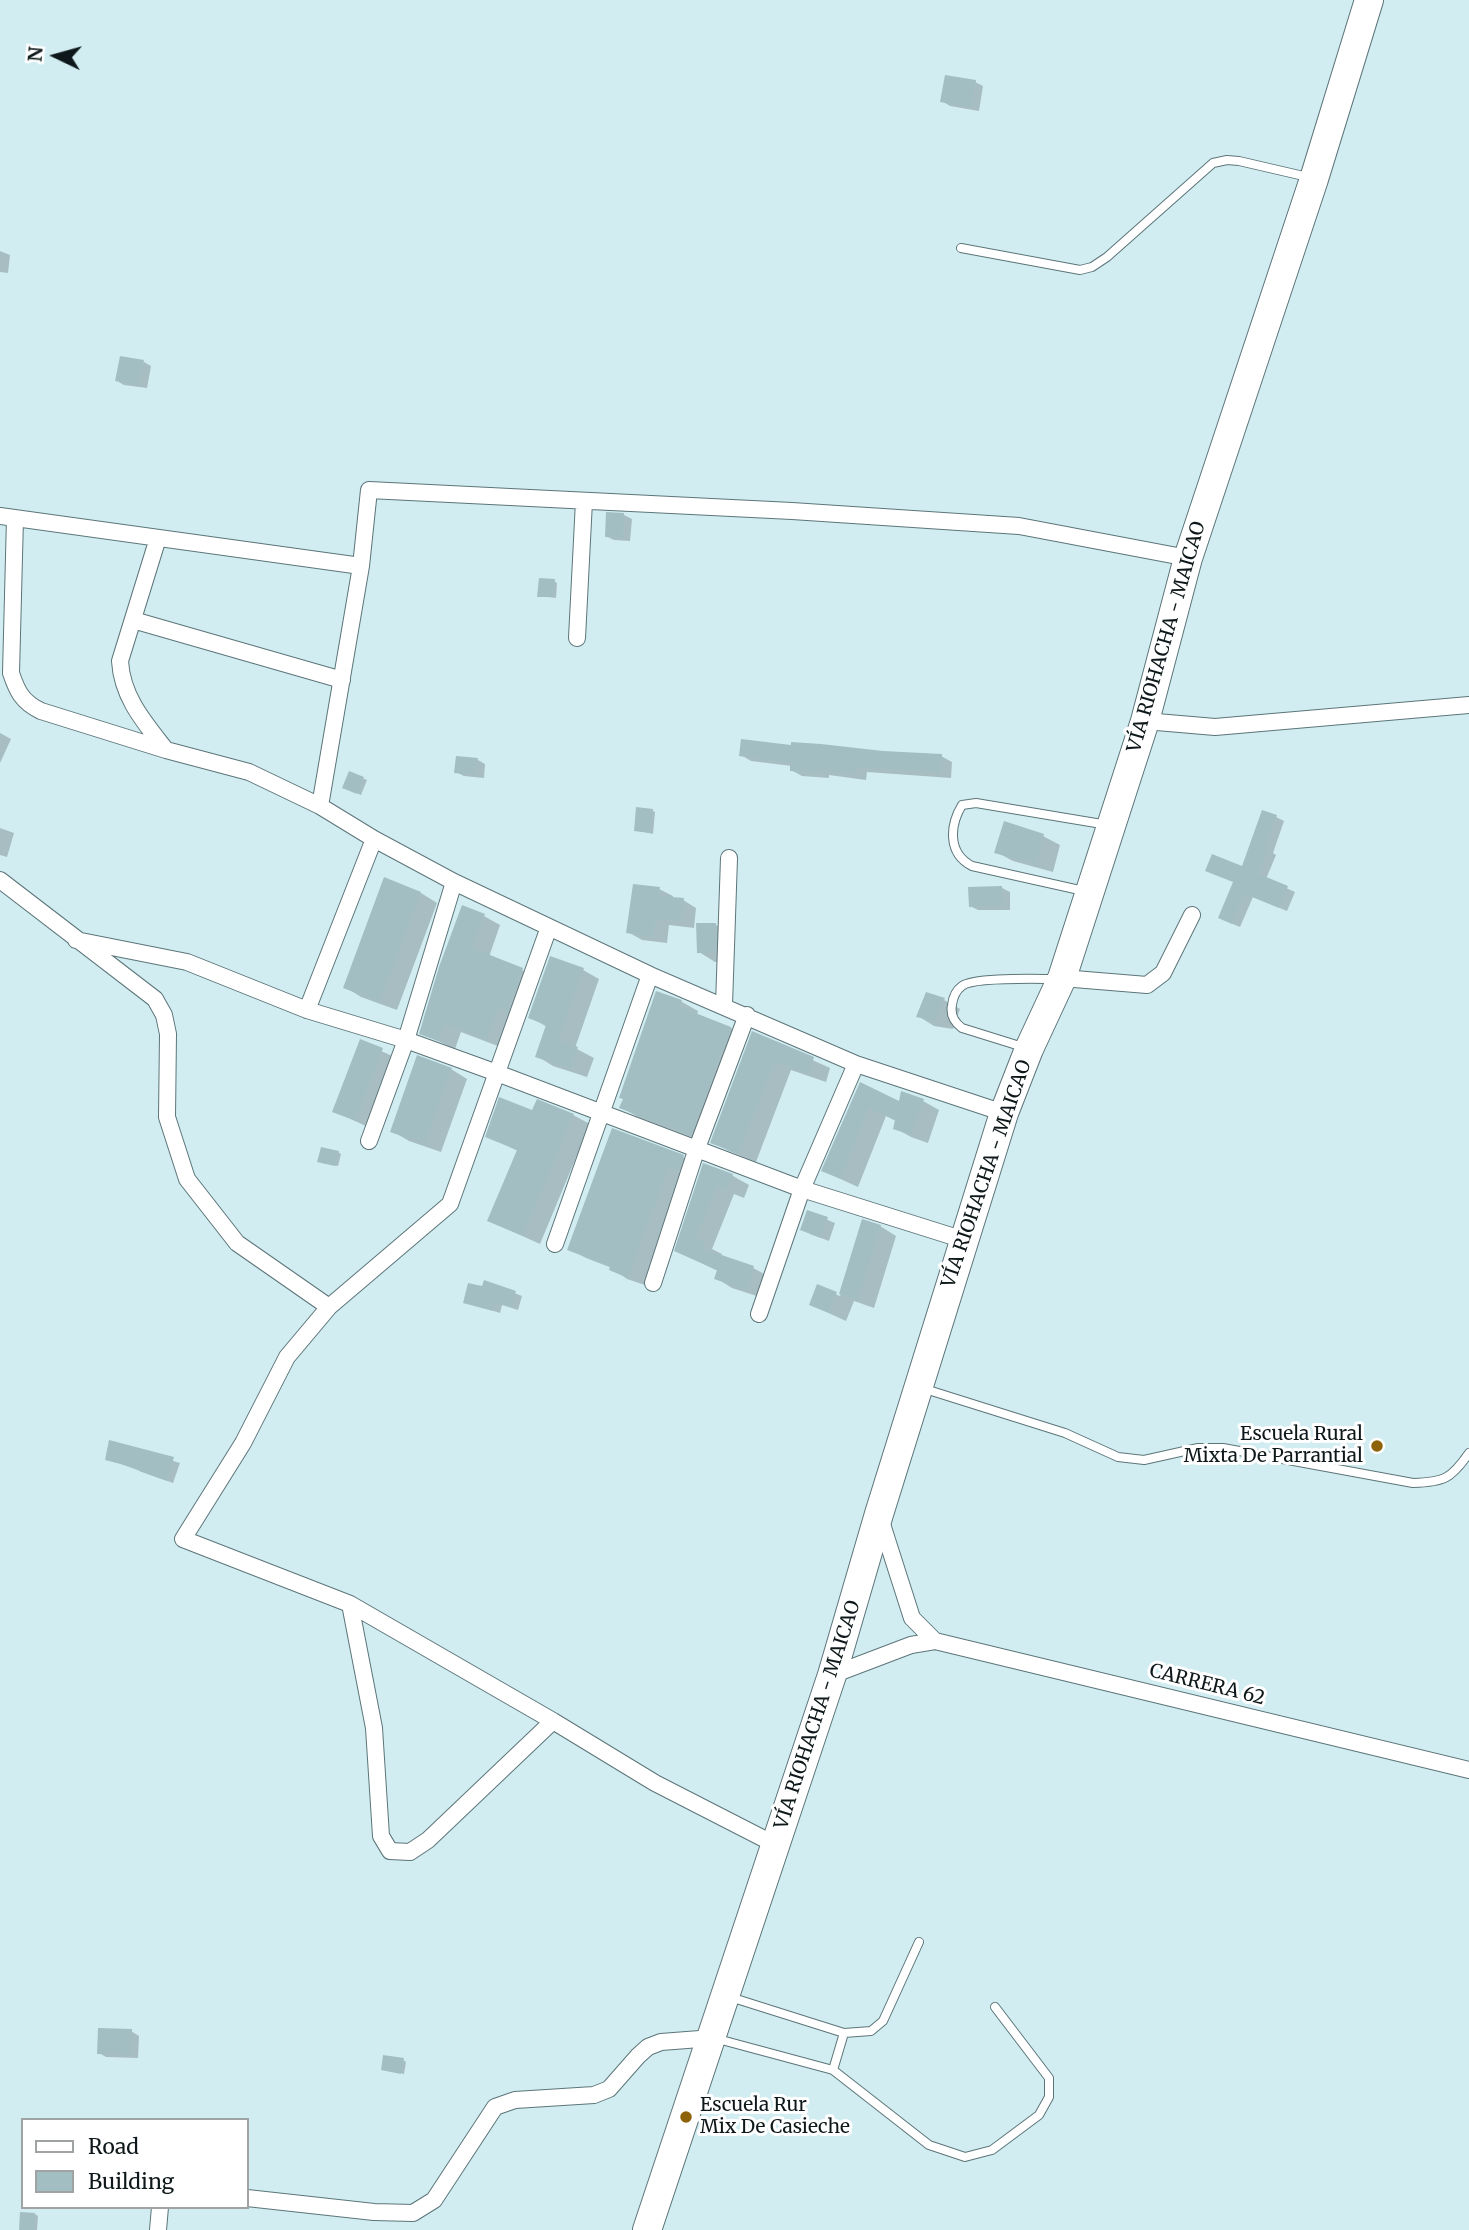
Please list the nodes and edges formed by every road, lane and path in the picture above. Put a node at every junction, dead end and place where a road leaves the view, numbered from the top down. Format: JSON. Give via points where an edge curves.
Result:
{"nodes":[{"id":1,"x":1369,"y":0,"type":"edge"},
{"id":2,"x":1314,"y":179,"type":"junction"},
{"id":3,"x":961,"y":248,"type":"dead end"},
{"id":4,"x":583,"y":501,"type":"junction"},
{"id":5,"x":7,"y":517,"type":"edge"},
{"id":6,"x":158,"y":538,"type":"junction"},
{"id":7,"x":1188,"y":558,"type":"junction"},
{"id":8,"x":361,"y":566,"type":"junction"},
{"id":9,"x":133,"y":620,"type":"junction"},
{"id":10,"x":577,"y":638,"type":"dead end"},
{"id":11,"x":342,"y":680,"type":"junction"},
{"id":12,"x":1469,"y":705,"type":"edge"},
{"id":13,"x":1144,"y":720,"type":"junction"},
{"id":14,"x":166,"y":750,"type":"junction"},
{"id":15,"x":320,"y":806,"type":"junction"},
{"id":16,"x":1111,"y":826,"type":"junction"},
{"id":17,"x":374,"y":839,"type":"junction"},
{"id":18,"x":729,"y":858,"type":"dead end"},
{"id":19,"x":0,"y":880,"type":"edge"},
{"id":20,"x":454,"y":882,"type":"junction"},
{"id":21,"x":1089,"y":892,"type":"junction"},
{"id":22,"x":1192,"y":915,"type":"dead end"},
{"id":23,"x":549,"y":927,"type":"junction"},
{"id":24,"x":76,"y":940,"type":"junction"},
{"id":25,"x":650,"y":975,"type":"junction"},
{"id":26,"x":1062,"y":978,"type":"junction"},
{"id":27,"x":724,"y":1005,"type":"junction"},
{"id":28,"x":307,"y":1010,"type":"junction"},
{"id":29,"x":747,"y":1015,"type":"junction"},
{"id":30,"x":406,"y":1040,"type":"junction"},
{"id":31,"x":1030,"y":1049,"type":"junction"},
{"id":32,"x":856,"y":1064,"type":"junction"},
{"id":33,"x":496,"y":1073,"type":"junction"},
{"id":34,"x":1004,"y":1113,"type":"junction"},
{"id":35,"x":602,"y":1114,"type":"junction"},
{"id":36,"x":369,"y":1141,"type":"dead end"},
{"id":37,"x":697,"y":1148,"type":"junction"},
{"id":38,"x":802,"y":1189,"type":"junction"},
{"id":39,"x":964,"y":1240,"type":"junction"},
{"id":40,"x":555,"y":1244,"type":"dead end"},
{"id":41,"x":653,"y":1283,"type":"dead end"},
{"id":42,"x":329,"y":1307,"type":"junction"},
{"id":43,"x":759,"y":1314,"type":"dead end"},
{"id":44,"x":918,"y":1387,"type":"junction"},
{"id":45,"x":1469,"y":1452,"type":"edge"},
{"id":46,"x":879,"y":1514,"type":"junction"},
{"id":47,"x":349,"y":1604,"type":"junction"},
{"id":48,"x":935,"y":1641,"type":"junction"},
{"id":49,"x":832,"y":1675,"type":"junction"},
{"id":50,"x":553,"y":1721,"type":"junction"},
{"id":51,"x":1469,"y":1770,"type":"edge"},
{"id":52,"x":776,"y":1845,"type":"junction"},
{"id":53,"x":919,"y":1942,"type":"dead end"},
{"id":54,"x":726,"y":1996,"type":"junction"},
{"id":55,"x":995,"y":2007,"type":"dead end"},
{"id":56,"x":845,"y":2033,"type":"junction"},
{"id":57,"x":713,"y":2038,"type":"junction"},
{"id":58,"x":833,"y":2070,"type":"junction"},
{"id":59,"x":248,"y":2198,"type":"edge"},
{"id":60,"x":160,"y":2209,"type":"edge"},
{"id":61,"x":158,"y":2230,"type":"edge"},
{"id":62,"x":647,"y":2230,"type":"edge"}],
"edges":[{"from":1,"to":2,"type":"highway","name":"VÍA RIOHACHA - MAICAO"},
{"from":2,"to":3,"type":"lane","via":[[1239,161],[1213,163],[1107,257],[1080,270]]},
{"from":2,"to":7,"type":"highway","name":"VÍA RIOHACHA - MAICAO"},
{"from":4,"to":7,"type":"street","via":[[1019,526]]},
{"from":4,"to":8,"type":"street","via":[[369,490]]},
{"from":4,"to":10,"type":"street"},
{"from":5,"to":6,"type":"street"},
{"from":5,"to":14,"type":"street","via":[[11,673],[18,694],[41,711]]},
{"from":6,"to":8,"type":"street"},
{"from":6,"to":9,"type":"street"},
{"from":7,"to":13,"type":"highway","name":"VÍA RIOHACHA - MAICAO"},
{"from":8,"to":11,"type":"street"},
{"from":9,"to":11,"type":"street"},
{"from":9,"to":14,"type":"street","via":[[120,661],[121,680],[142,720]]},
{"from":11,"to":15,"type":"street"},
{"from":12,"to":13,"type":"street","via":[[1215,727]]},
{"from":13,"to":16,"type":"highway","name":"VÍA RIOHACHA - MAICAO"},
{"from":14,"to":15,"type":"street","via":[[249,772]]},
{"from":15,"to":17,"type":"street"},
{"from":16,"to":21,"type":"highway","name":"VÍA RIOHACHA - MAICAO"},
{"from":16,"to":21,"type":"lane","via":[[976,803],[962,805],[954,819],[954,849],[964,862]]},
{"from":17,"to":20,"type":"street"},
{"from":17,"to":28,"type":"street"},
{"from":18,"to":27,"type":"street"},
{"from":19,"to":24,"type":"street"},
{"from":20,"to":23,"type":"street"},
{"from":20,"to":30,"type":"street"},
{"from":21,"to":26,"type":"highway","name":"VÍA RIOHACHA - MAICAO"},
{"from":22,"to":26,"type":"street","via":[[1163,973],[1147,985]]},
{"from":23,"to":25,"type":"street"},
{"from":23,"to":33,"type":"street"},
{"from":24,"to":28,"type":"street","via":[[187,962]]},
{"from":24,"to":42,"type":"street","via":[[155,999],[164,1015],[167,1117],[187,1179],[237,1243]]},
{"from":25,"to":27,"type":"street"},
{"from":25,"to":35,"type":"street"},
{"from":26,"to":31,"type":"highway","name":"VÍA RIOHACHA - MAICAO"},
{"from":26,"to":31,"type":"lane","via":[[976,981],[953,995],[954,1022],[962,1028]]},
{"from":27,"to":29,"type":"street"},
{"from":28,"to":30,"type":"street"},
{"from":29,"to":32,"type":"street"},
{"from":29,"to":37,"type":"street"},
{"from":30,"to":33,"type":"street"},
{"from":30,"to":36,"type":"street"},
{"from":31,"to":34,"type":"highway","name":"VÍA RIOHACHA - MAICAO"},
{"from":32,"to":34,"type":"street"},
{"from":32,"to":38,"type":"street"},
{"from":33,"to":35,"type":"street"},
{"from":33,"to":42,"type":"street","via":[[450,1203]]},
{"from":34,"to":39,"type":"highway","name":"VÍA RIOHACHA - MAICAO"},
{"from":35,"to":37,"type":"street"},
{"from":35,"to":40,"type":"street"},
{"from":37,"to":38,"type":"street"},
{"from":37,"to":41,"type":"street"},
{"from":38,"to":39,"type":"street"},
{"from":38,"to":43,"type":"street"},
{"from":39,"to":44,"type":"highway","name":"VÍA RIOHACHA - MAICAO"},
{"from":42,"to":47,"type":"street","via":[[287,1357],[243,1443],[184,1539]]},
{"from":44,"to":45,"type":"lane","via":[[1065,1433],[1118,1457],[1144,1460],[1198,1448],[1223,1448],[1413,1483],[1436,1482],[1457,1471]]},
{"from":44,"to":46,"type":"highway","name":"VÍA RIOHACHA - MAICAO"},
{"from":46,"to":48,"type":"street","via":[[912,1618]]},
{"from":46,"to":49,"type":"highway","name":"VÍA RIOHACHA - MAICAO"},
{"from":47,"to":50,"type":"street"},
{"from":47,"to":50,"type":"street","via":[[374,1728],[381,1836],[390,1851],[410,1852],[428,1840]]},
{"from":48,"to":49,"type":"street","name":"CARRERA 62"},
{"from":48,"to":51,"type":"street","name":"CARRERA 62"},
{"from":49,"to":52,"type":"highway","name":"VÍA RIOHACHA - MAICAO"},
{"from":50,"to":52,"type":"street","via":[[655,1783]]},
{"from":52,"to":54,"type":"highway","name":"VÍA RIOHACHA - MAICAO"},
{"from":53,"to":56,"type":"lane","via":[[883,2021],[871,2031]]},
{"from":54,"to":56,"type":"lane"},
{"from":54,"to":57,"type":"highway","name":"VÍA RIOHACHA - MAICAO"},
{"from":55,"to":58,"type":"lane","via":[[1049,2078],[1049,2097],[1039,2115],[992,2150],[965,2157],[929,2145]]},
{"from":56,"to":58,"type":"lane"},
{"from":57,"to":58,"type":"lane"},
{"from":57,"to":59,"type":"street","via":[[661,2042],[648,2048],[608,2089],[594,2095],[515,2100],[495,2107],[434,2200],[413,2213]]},
{"from":57,"to":62,"type":"highway","name":"VÍA RIOHACHA - MAICAO"},
{"from":60,"to":61,"type":"street"}]}
